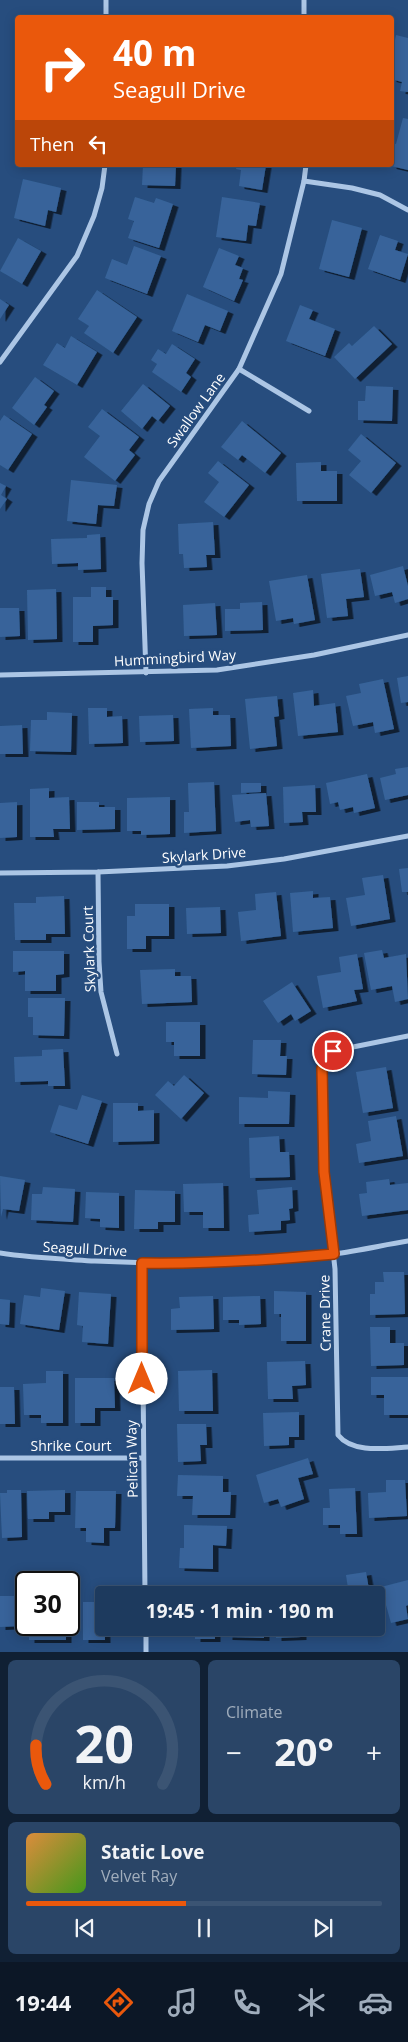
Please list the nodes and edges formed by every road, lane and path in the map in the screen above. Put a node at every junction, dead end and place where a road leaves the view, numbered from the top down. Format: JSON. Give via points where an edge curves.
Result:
{"nodes":[{"id":1,"x":106,"y":0,"type":"edge"},
{"id":2,"x":304,"y":0,"type":"edge"},
{"id":3,"x":106,"y":15,"type":"edge"},
{"id":4,"x":304,"y":15,"type":"edge"},
{"id":5,"x":104,"y":167,"type":"edge"},
{"id":6,"x":306,"y":167,"type":"edge"},
{"id":7,"x":304,"y":181,"type":"junction"},
{"id":8,"x":408,"y":210,"type":"edge"},
{"id":9,"x":0,"y":362,"type":"edge"},
{"id":10,"x":239,"y":370,"type":"junction"},
{"id":11,"x":308,"y":411,"type":"dead end"},
{"id":12,"x":408,"y":635,"type":"edge"},
{"id":13,"x":146,"y":673,"type":"junction"},
{"id":14,"x":0,"y":675,"type":"edge"},
{"id":15,"x":408,"y":836,"type":"edge"},
{"id":16,"x":98,"y":872,"type":"junction"},
{"id":17,"x":0,"y":873,"type":"edge"},
{"id":18,"x":408,"y":1036,"type":"edge"},
{"id":19,"x":117,"y":1054,"type":"dead end"},
{"id":20,"x":408,"y":1241,"type":"edge"},
{"id":21,"x":0,"y":1253,"type":"edge"},
{"id":22,"x":334,"y":1254,"type":"junction"},
{"id":23,"x":142,"y":1263,"type":"junction"},
{"id":24,"x":408,"y":1447,"type":"edge"},
{"id":25,"x":0,"y":1458,"type":"edge"},
{"id":26,"x":143,"y":1458,"type":"junction"},
{"id":27,"x":145,"y":1586,"type":"edge"},
{"id":28,"x":146,"y":1636,"type":"edge"},
{"id":29,"x":146,"y":1652,"type":"edge"}],
"edges":[{"from":1,"to":3,"type":"street"},
{"from":2,"to":4,"type":"street"},
{"from":5,"to":9,"type":"street","via":[[94,216],[77,256]]},
{"from":6,"to":7,"type":"street","name":"Swallow Lane"},
{"from":7,"to":8,"type":"street","via":[[380,195]]},
{"from":7,"to":10,"type":"street","name":"Swallow Lane","via":[[281,274]]},
{"from":10,"to":11,"type":"street"},
{"from":10,"to":13,"type":"street","name":"Swallow Lane","via":[[159,481],[149,504],[143,530],[142,563]]},
{"from":12,"to":13,"type":"street","name":"Hummingbird Way","via":[[314,655],[217,670]]},
{"from":13,"to":14,"type":"street","name":"Hummingbird Way"},
{"from":15,"to":16,"type":"street","name":"Skylark Drive","via":[[227,866]]},
{"from":16,"to":17,"type":"street","name":"Skylark Drive"},
{"from":16,"to":19,"type":"street","name":"Skylark Court","via":[[101,992]]},
{"from":18,"to":22,"type":"street","name":"Crane Drive","via":[[333,1051],[322,1068],[324,1172]]},
{"from":20,"to":22,"type":"street","name":"Seagull Drive"},
{"from":21,"to":23,"type":"street","name":"Seagull Drive"},
{"from":22,"to":23,"type":"street","name":"Seagull Drive","via":[[192,1264]]},
{"from":22,"to":24,"type":"street","name":"Crane Drive","via":[[338,1435],[344,1442],[360,1447]]},
{"from":23,"to":26,"type":"street","name":"Pelican Way"},
{"from":25,"to":26,"type":"street","name":"Shrike Court"},
{"from":26,"to":27,"type":"street","name":"Pelican Way"},
{"from":28,"to":29,"type":"street"}]}
